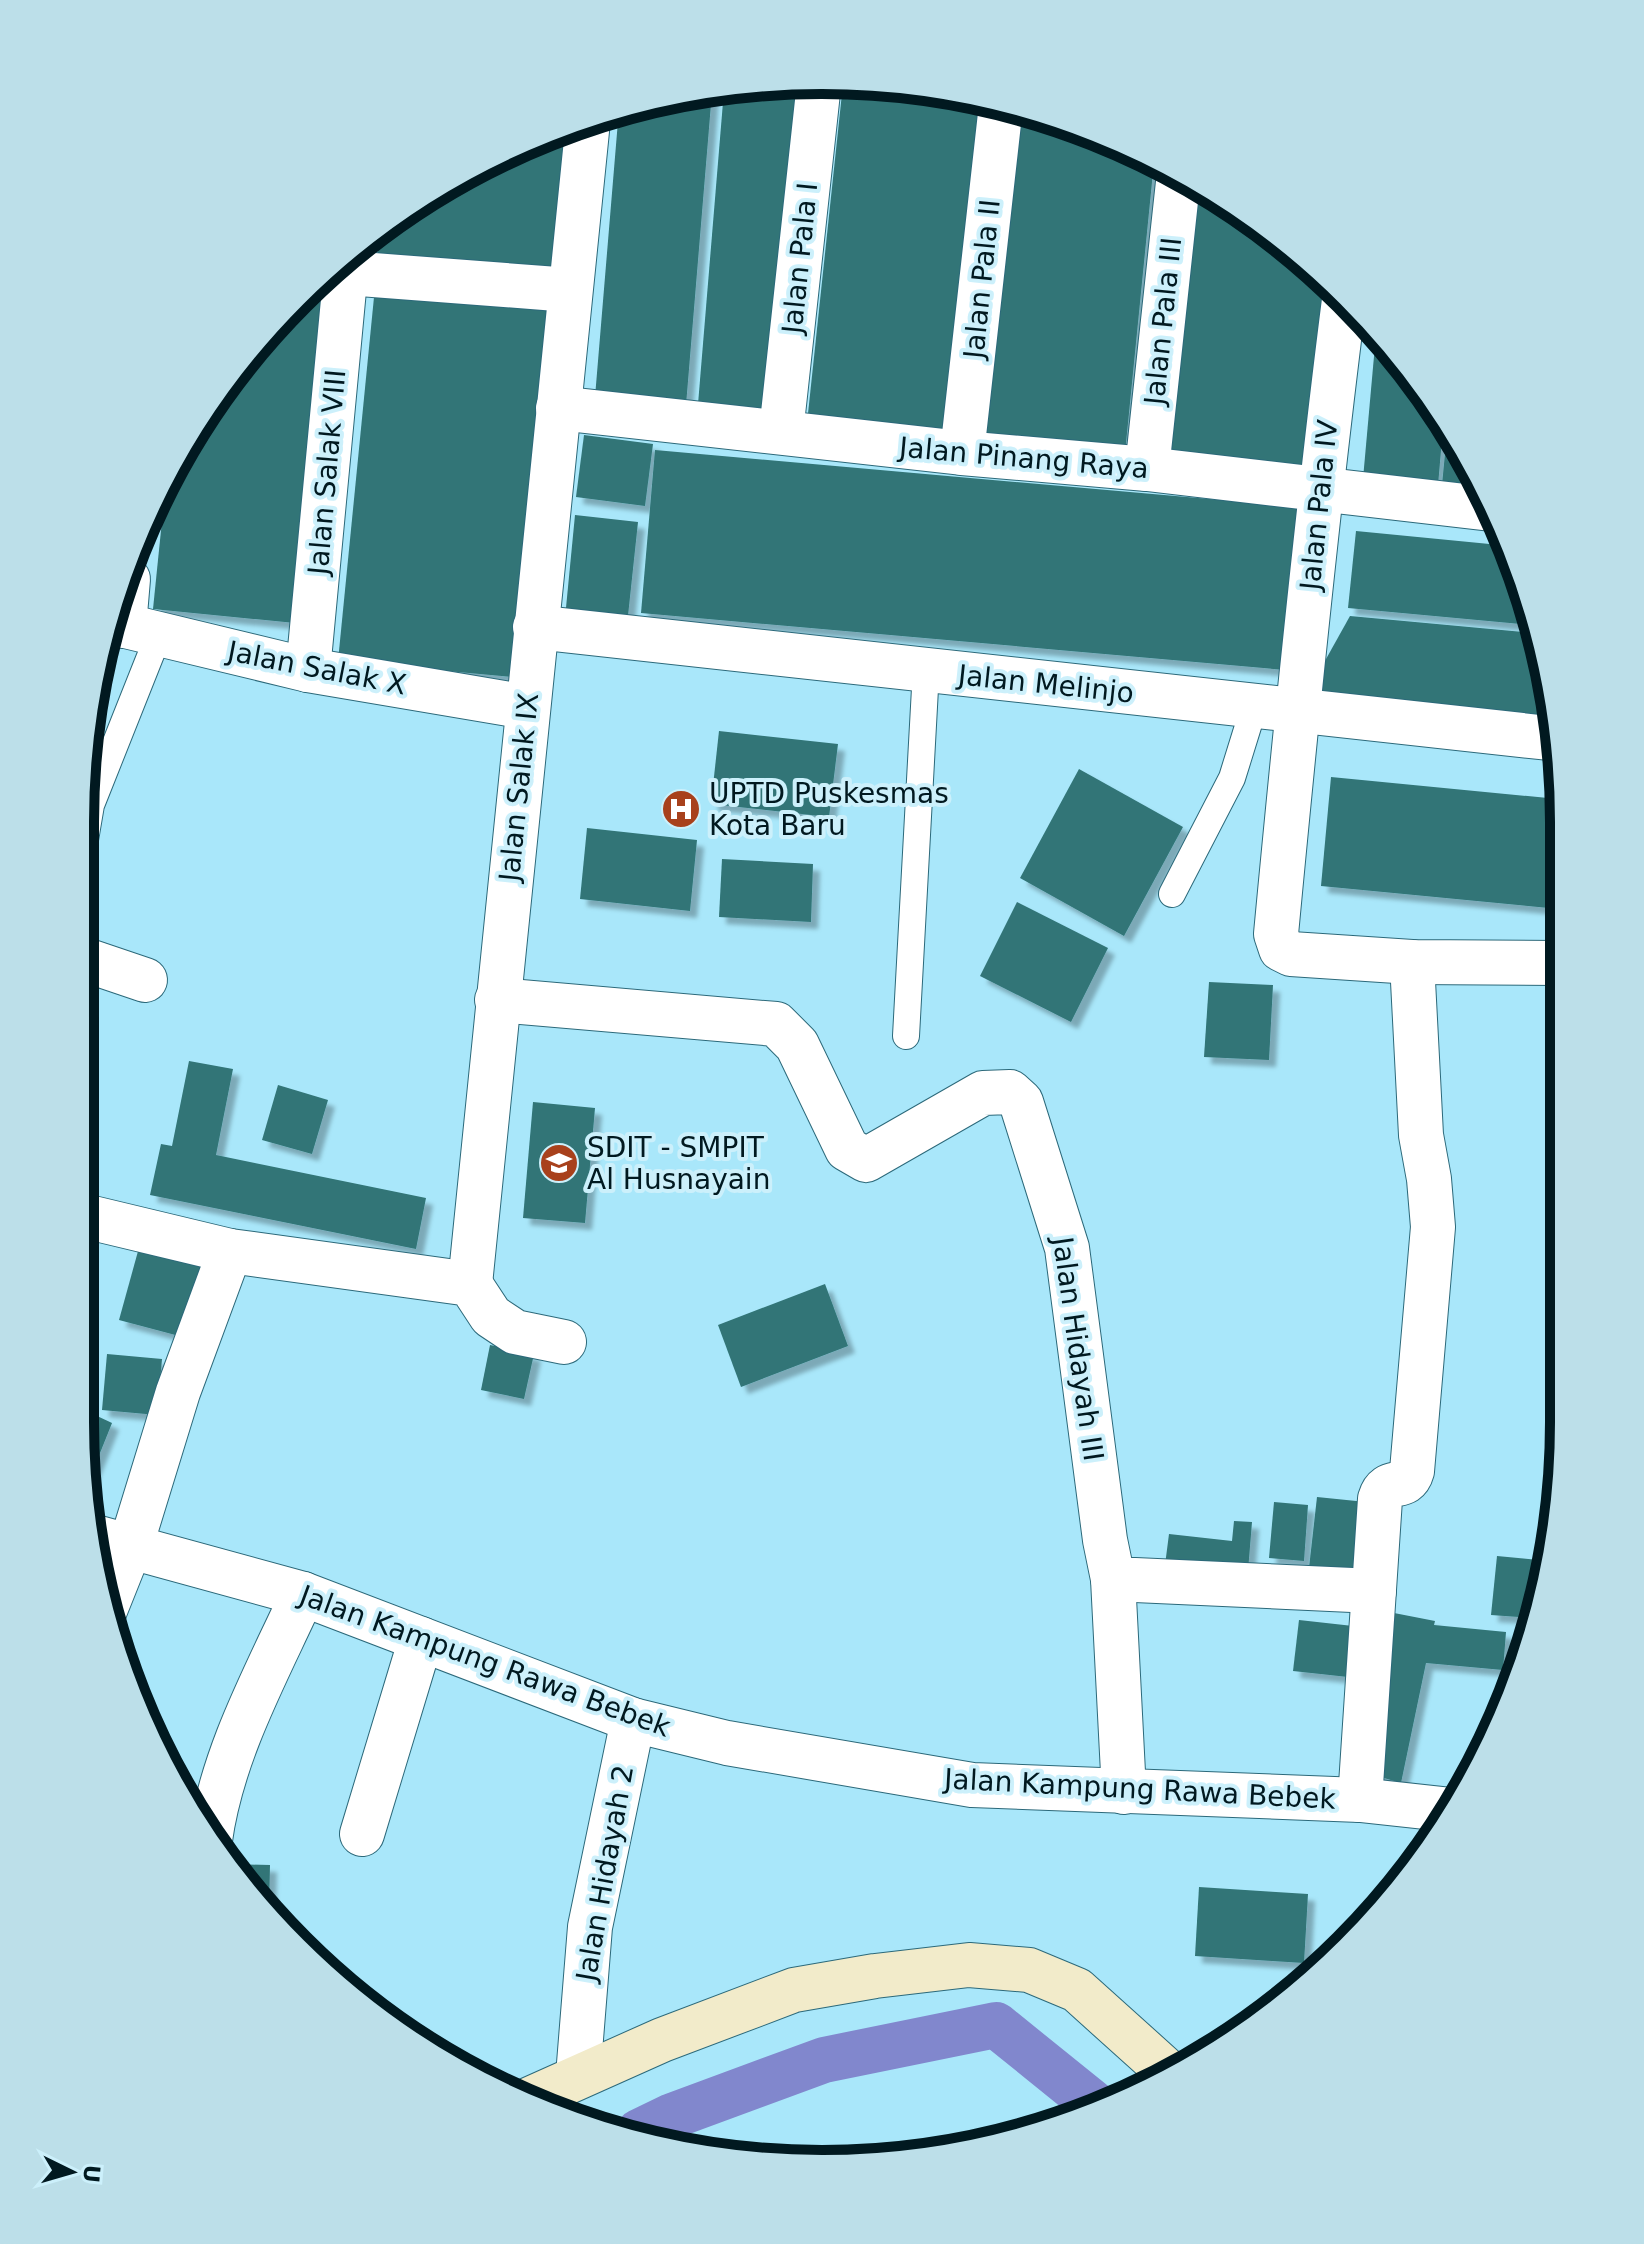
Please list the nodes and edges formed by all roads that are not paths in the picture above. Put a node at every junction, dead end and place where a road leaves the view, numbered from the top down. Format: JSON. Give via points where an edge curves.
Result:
{"nodes":[{"id":1,"x":818,"y":94,"type":"edge"},
{"id":2,"x":1000,"y":117,"type":"edge"},
{"id":3,"x":587,"y":133,"type":"edge"},
{"id":4,"x":1177,"y":187,"type":"edge"},
{"id":5,"x":349,"y":269,"type":"edge"},
{"id":6,"x":341,"y":276,"type":"edge"},
{"id":7,"x":570,"y":290,"type":"junction"},
{"id":8,"x":1342,"y":313,"type":"edge"},
{"id":9,"x":558,"y":408,"type":"junction"},
{"id":10,"x":781,"y":432,"type":"junction"},
{"id":11,"x":962,"y":453,"type":"junction"},
{"id":12,"x":1147,"y":469,"type":"junction"},
{"id":13,"x":1320,"y":490,"type":"junction"},
{"id":14,"x":1479,"y":508,"type":"edge"},
{"id":15,"x":129,"y":600,"type":"edge"},
{"id":16,"x":131,"y":627,"type":"edge"},
{"id":17,"x":535,"y":627,"type":"junction"},
{"id":18,"x":308,"y":670,"type":"junction"},
{"id":19,"x":926,"y":670,"type":"junction"},
{"id":20,"x":527,"y":707,"type":"junction"},
{"id":21,"x":1254,"y":707,"type":"junction"},
{"id":22,"x":1297,"y":711,"type":"junction"},
{"id":23,"x":1545,"y":738,"type":"edge"},
{"id":24,"x":96,"y":785,"type":"edge"},
{"id":25,"x":1172,"y":894,"type":"dead end"},
{"id":26,"x":1412,"y":962,"type":"junction"},
{"id":27,"x":94,"y":963,"type":"edge"},
{"id":28,"x":1550,"y":963,"type":"edge"},
{"id":29,"x":145,"y":980,"type":"dead end"},
{"id":30,"x":497,"y":1000,"type":"junction"},
{"id":31,"x":906,"y":1036,"type":"dead end"},
{"id":32,"x":94,"y":1218,"type":"edge"},
{"id":33,"x":230,"y":1251,"type":"junction"},
{"id":34,"x":470,"y":1284,"type":"junction"},
{"id":35,"x":564,"y":1342,"type":"dead end"},
{"id":36,"x":113,"y":1541,"type":"edge"},
{"id":37,"x":110,"y":1571,"type":"edge"},
{"id":38,"x":1113,"y":1579,"type":"junction"},
{"id":39,"x":1374,"y":1591,"type":"junction"},
{"id":40,"x":303,"y":1594,"type":"junction"},
{"id":41,"x":421,"y":1639,"type":"junction"},
{"id":42,"x":633,"y":1720,"type":"junction"},
{"id":43,"x":1124,"y":1792,"type":"junction"},
{"id":44,"x":1360,"y":1800,"type":"junction"},
{"id":45,"x":1438,"y":1808,"type":"edge"},
{"id":46,"x":214,"y":1821,"type":"edge"},
{"id":47,"x":362,"y":1834,"type":"dead end"},
{"id":48,"x":1161,"y":2066,"type":"edge"},
{"id":49,"x":578,"y":2076,"type":"junction"},
{"id":50,"x":541,"y":2094,"type":"edge"}],
"edges":[{"from":1,"to":10,"type":"street","name":"Jalan Pala I"},
{"from":2,"to":11,"type":"street","name":"Jalan Pala II"},
{"from":3,"to":7,"type":"street","name":"Jalan Salak IX"},
{"from":4,"to":12,"type":"street","name":"Jalan Pala III"},
{"from":5,"to":7,"type":"street"},
{"from":6,"to":18,"type":"street","name":"Jalan Salak VIII"},
{"from":7,"to":9,"type":"street","name":"Jalan Salak IX"},
{"from":8,"to":13,"type":"street","name":"Jalan Pala IV"},
{"from":9,"to":10,"type":"street","name":"Jalan Pinang Raya"},
{"from":9,"to":17,"type":"street","name":"Jalan Salak IX"},
{"from":10,"to":11,"type":"street","name":"Jalan Pinang Raya"},
{"from":11,"to":12,"type":"street","name":"Jalan Pinang Raya"},
{"from":12,"to":13,"type":"street","name":"Jalan Pinang Raya"},
{"from":13,"to":14,"type":"street","name":"Jalan Pinang Raya"},
{"from":13,"to":22,"type":"street","name":"Jalan Pala IV"},
{"from":15,"to":16,"type":"street"},
{"from":16,"to":18,"type":"street","name":"Jalan Salak X"},
{"from":16,"to":24,"type":"lane"},
{"from":17,"to":19,"type":"street","name":"Jalan Melinjo"},
{"from":17,"to":20,"type":"street","name":"Jalan Salak IX"},
{"from":18,"to":20,"type":"street","name":"Jalan Salak X"},
{"from":19,"to":21,"type":"street","name":"Jalan Melinjo"},
{"from":19,"to":31,"type":"lane"},
{"from":20,"to":30,"type":"street","name":"Jalan Salak IX"},
{"from":21,"to":22,"type":"street","name":"Jalan Melinjo"},
{"from":21,"to":25,"type":"lane","via":[[1232,778]]},
{"from":22,"to":23,"type":"street","name":"Jalan Melinjo"},
{"from":22,"to":26,"type":"street","name":"Jalan Pala IV","via":[[1276,934],[1281,949]]},
{"from":26,"to":28,"type":"street"},
{"from":26,"to":39,"type":"street","via":[[1421,1135],[1433,1227],[1412,1471],[1403,1483],[1387,1485],[1380,1499]]},
{"from":27,"to":29,"type":"street"},
{"from":30,"to":34,"type":"street","name":"Jalan Salak IX"},
{"from":30,"to":38,"type":"street","name":"Jalan Hidayah III","via":[[776,1024],[797,1045],[847,1149],[866,1160],[983,1093],[1010,1092],[1021,1102],[1067,1248]]},
{"from":32,"to":33,"type":"street"},
{"from":33,"to":34,"type":"street"},
{"from":33,"to":36,"type":"street","via":[[178,1392]]},
{"from":34,"to":35,"type":"street","via":[[491,1316],[515,1332]]},
{"from":36,"to":37,"type":"street"},
{"from":36,"to":40,"type":"street","name":"Jalan Kampung Rawa Bebek"},
{"from":38,"to":39,"type":"street"},
{"from":38,"to":43,"type":"street"},
{"from":39,"to":44,"type":"street"},
{"from":40,"to":41,"type":"street","name":"Jalan Kampung Rawa Bebek"},
{"from":40,"to":46,"type":"street","via":[[224,1774]]},
{"from":41,"to":42,"type":"street","name":"Jalan Kampung Rawa Bebek"},
{"from":41,"to":47,"type":"street"},
{"from":42,"to":43,"type":"street","name":"Jalan Kampung Rawa Bebek","via":[[727,1743],[972,1785]]},
{"from":42,"to":49,"type":"street","name":"Jalan Hidayah 2","via":[[590,1927]]},
{"from":43,"to":44,"type":"street","name":"Jalan Kampung Rawa Bebek"},
{"from":44,"to":45,"type":"street","name":"Jalan Kampung Rawa Bebek"},
{"from":48,"to":49,"type":"street","via":[[1077,1990],[1029,1970],[969,1965],[794,1990]]},
{"from":49,"to":50,"type":"street"}]}
